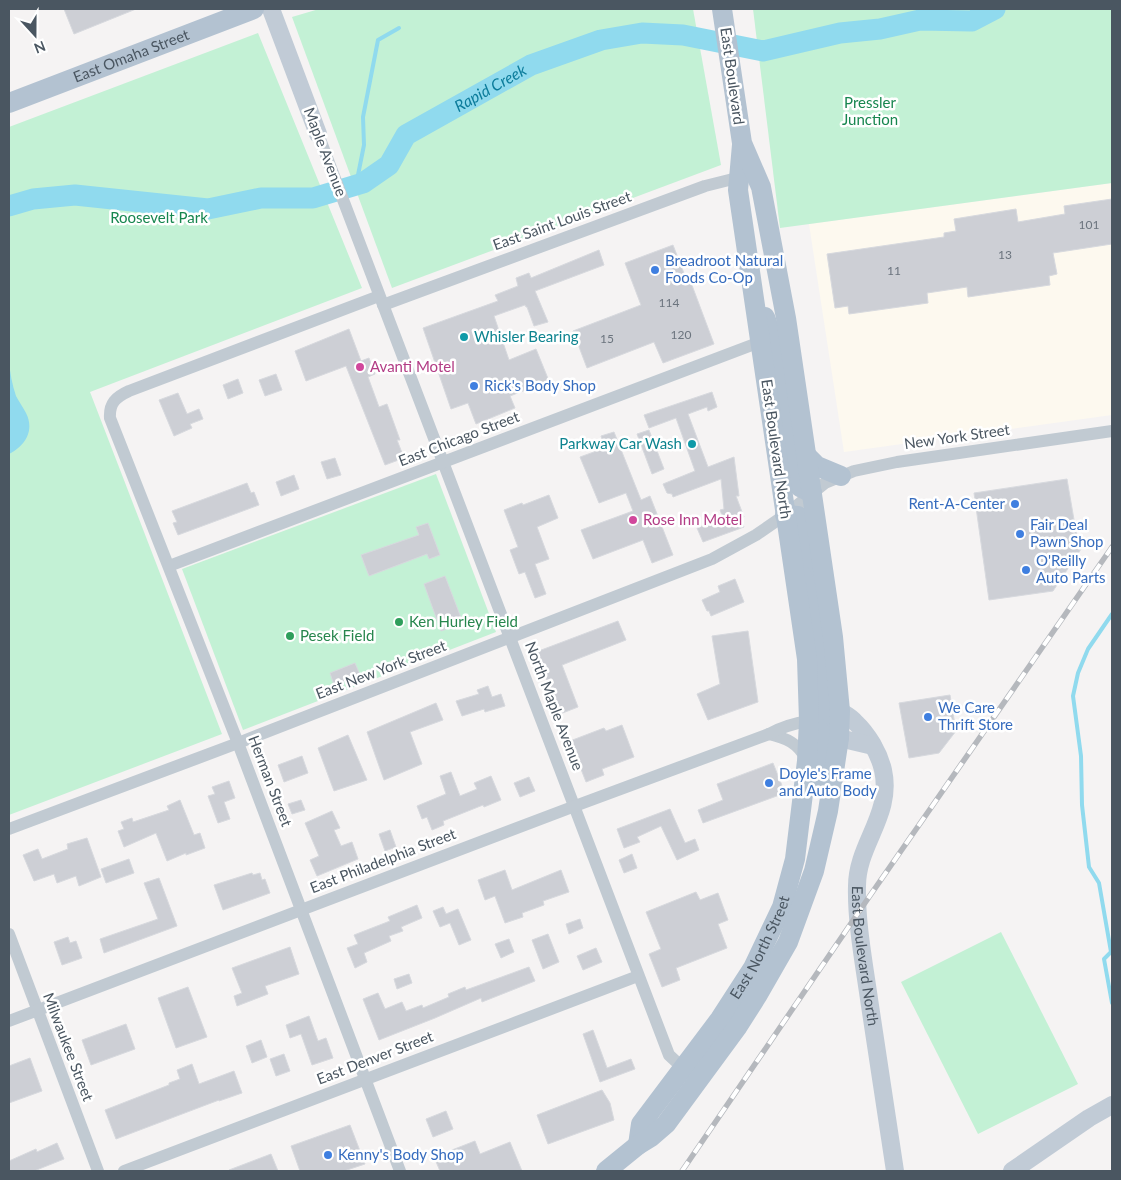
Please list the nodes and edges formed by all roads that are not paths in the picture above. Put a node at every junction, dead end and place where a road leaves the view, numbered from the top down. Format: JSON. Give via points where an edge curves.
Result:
{"nodes":[{"id":1,"x":254,"y":9,"type":"edge"},
{"id":2,"x":271,"y":9,"type":"edge"},
{"id":3,"x":722,"y":9,"type":"edge"},
{"id":4,"x":9,"y":103,"type":"edge"},
{"id":5,"x":318,"y":134,"type":"joint"},
{"id":6,"x":747,"y":175,"type":"junction"},
{"id":7,"x":751,"y":279,"type":"junction"},
{"id":8,"x":381,"y":301,"type":"junction"},
{"id":9,"x":760,"y":342,"type":"junction"},
{"id":10,"x":111,"y":404,"type":"joint"},
{"id":11,"x":1112,"y":431,"type":"edge"},
{"id":12,"x":806,"y":455,"type":"junction"},
{"id":13,"x":444,"y":463,"type":"junction"},
{"id":14,"x":840,"y":476,"type":"junction"},
{"id":15,"x":812,"y":492,"type":"junction"},
{"id":16,"x":786,"y":515,"type":"junction"},
{"id":17,"x":791,"y":554,"type":"junction"},
{"id":18,"x":169,"y":566,"type":"junction"},
{"id":19,"x":827,"y":596,"type":"junction"},
{"id":20,"x":510,"y":638,"type":"junction"},
{"id":21,"x":840,"y":711,"type":"junction"},
{"id":22,"x":810,"y":721,"type":"junction"},
{"id":23,"x":769,"y":734,"type":"junction"},
{"id":24,"x":839,"y":738,"type":"junction"},
{"id":25,"x":238,"y":743,"type":"junction"},
{"id":26,"x":873,"y":746,"type":"junction"},
{"id":27,"x":807,"y":761,"type":"junction"},
{"id":28,"x":575,"y":806,"type":"junction"},
{"id":29,"x":9,"y":829,"type":"edge"},
{"id":30,"x":814,"y":871,"type":"junction"},
{"id":31,"x":301,"y":909,"type":"junction"},
{"id":32,"x":9,"y":934,"type":"edge"},
{"id":33,"x":638,"y":976,"type":"junction"},
{"id":34,"x":37,"y":1010,"type":"junction"},
{"id":35,"x":9,"y":1021,"type":"edge"},
{"id":36,"x":683,"y":1068,"type":"junction"},
{"id":37,"x":365,"y":1079,"type":"junction"},
{"id":38,"x":1112,"y":1105,"type":"edge"},
{"id":39,"x":645,"y":1141,"type":"junction"},
{"id":40,"x":98,"y":1171,"type":"edge"},
{"id":41,"x":124,"y":1171,"type":"edge"},
{"id":42,"x":400,"y":1171,"type":"edge"},
{"id":43,"x":606,"y":1171,"type":"edge"},
{"id":44,"x":895,"y":1171,"type":"edge"},
{"id":45,"x":1012,"y":1171,"type":"edge"}],
"edges":[{"from":1,"to":4,"type":"main road","name":"East Omaha Street"},
{"from":2,"to":5,"type":"street","name":"Maple Avenue"},
{"from":3,"to":6,"type":"main road","name":"East Boulevard"},
{"from":5,"to":8,"type":"street","name":"Maple Avenue"},
{"from":6,"to":7,"type":"main road","name":"East Boulevard North","via":[[738,190]]},
{"from":6,"to":8,"type":"street","name":"East Saint Louis Street","via":[[705,186]]},
{"from":6,"to":12,"type":"main road","name":"East Boulevard North","via":[[744,180],[751,192],[763,245],[780,286]]},
{"from":7,"to":9,"type":"main road","name":"East Boulevard North"},
{"from":7,"to":15,"type":"main road","via":[[777,351],[796,482]]},
{"from":8,"to":10,"type":"street","name":"East Saint Louis Street","via":[[129,391],[115,398]]},
{"from":8,"to":13,"type":"street","name":"North Maple Avenue"},
{"from":9,"to":13,"type":"street","name":"East Chicago Street"},
{"from":9,"to":16,"type":"main road","name":"East Boulevard North"},
{"from":10,"to":18,"type":"street","name":"Herman Street","via":[[110,418]]},
{"from":11,"to":14,"type":"street","name":"New York Street","via":[[897,462]]},
{"from":12,"to":14,"type":"main road","via":[[817,466]]},
{"from":12,"to":15,"type":"main road","name":"East Boulevard North"},
{"from":13,"to":18,"type":"street","name":"East Chicago Street"},
{"from":13,"to":20,"type":"street","name":"North Maple Avenue"},
{"from":14,"to":15,"type":"street","name":"New York Street"},
{"from":15,"to":16,"type":"street","name":"New York Street"},
{"from":15,"to":19,"type":"main road","name":"East Boulevard North"},
{"from":16,"to":17,"type":"main road","name":"East Boulevard North"},
{"from":16,"to":19,"type":"main road","via":[[798,516],[801,521],[805,552]]},
{"from":16,"to":20,"type":"street","name":"East New York Street","via":[[712,559]]},
{"from":17,"to":22,"type":"main road","name":"East Boulevard North","via":[[807,659]]},
{"from":17,"to":24,"type":"main road","via":[[816,609],[824,718],[827,729]]},
{"from":18,"to":25,"type":"street","name":"Herman Street"},
{"from":19,"to":21,"type":"main road","name":"East Boulevard North"},
{"from":20,"to":25,"type":"street","name":"East New York Street"},
{"from":20,"to":28,"type":"street","name":"North Maple Avenue"},
{"from":21,"to":24,"type":"main road","name":"East Boulevard North"},
{"from":21,"to":26,"type":"street","name":"East Boulevard North","via":[[857,723]]},
{"from":22,"to":23,"type":"street","name":"East Philadelphia Street","via":[[798,722]]},
{"from":22,"to":27,"type":"main road","name":"East North Street"},
{"from":22,"to":30,"type":"main road","via":[[818,729],[823,746],[815,820]]},
{"from":23,"to":27,"type":"street","via":[[795,744]]},
{"from":23,"to":28,"type":"street","name":"East Philadelphia Street"},
{"from":24,"to":26,"type":"street"},
{"from":24,"to":30,"type":"main road","name":"East North Street","via":[[828,811]]},
{"from":25,"to":29,"type":"street","name":"East New York Street"},
{"from":25,"to":31,"type":"street","name":"Herman Street"},
{"from":26,"to":44,"type":"street","name":"East Boulevard North","via":[[883,770],[884,796],[878,822],[861,859],[856,897]]},
{"from":27,"to":36,"type":"main road","name":"East North Street","via":[[795,859],[782,907],[753,968]]},
{"from":28,"to":31,"type":"street","name":"East Philadelphia Street"},
{"from":28,"to":33,"type":"street","name":"North Maple Avenue"},
{"from":30,"to":39,"type":"main road","name":"East North Street","via":[[788,942],[757,996],[666,1124]]},
{"from":31,"to":34,"type":"street","name":"East Philadelphia Street"},
{"from":31,"to":37,"type":"street","name":"Herman Street"},
{"from":32,"to":34,"type":"street","name":"Milwaukee Street"},
{"from":33,"to":36,"type":"street","name":"North Maple Avenue","via":[[669,1055]]},
{"from":33,"to":37,"type":"street","name":"East Denver Street"},
{"from":34,"to":35,"type":"street","name":"East Philadelphia Street"},
{"from":34,"to":40,"type":"street","name":"Milwaukee Street"},
{"from":36,"to":39,"type":"main road","name":"East North Street","via":[[641,1124]]},
{"from":37,"to":41,"type":"street","name":"East Denver Street"},
{"from":37,"to":42,"type":"street","name":"Herman Street"},
{"from":38,"to":45,"type":"street"},
{"from":39,"to":43,"type":"main road","name":"East North Street"}]}
